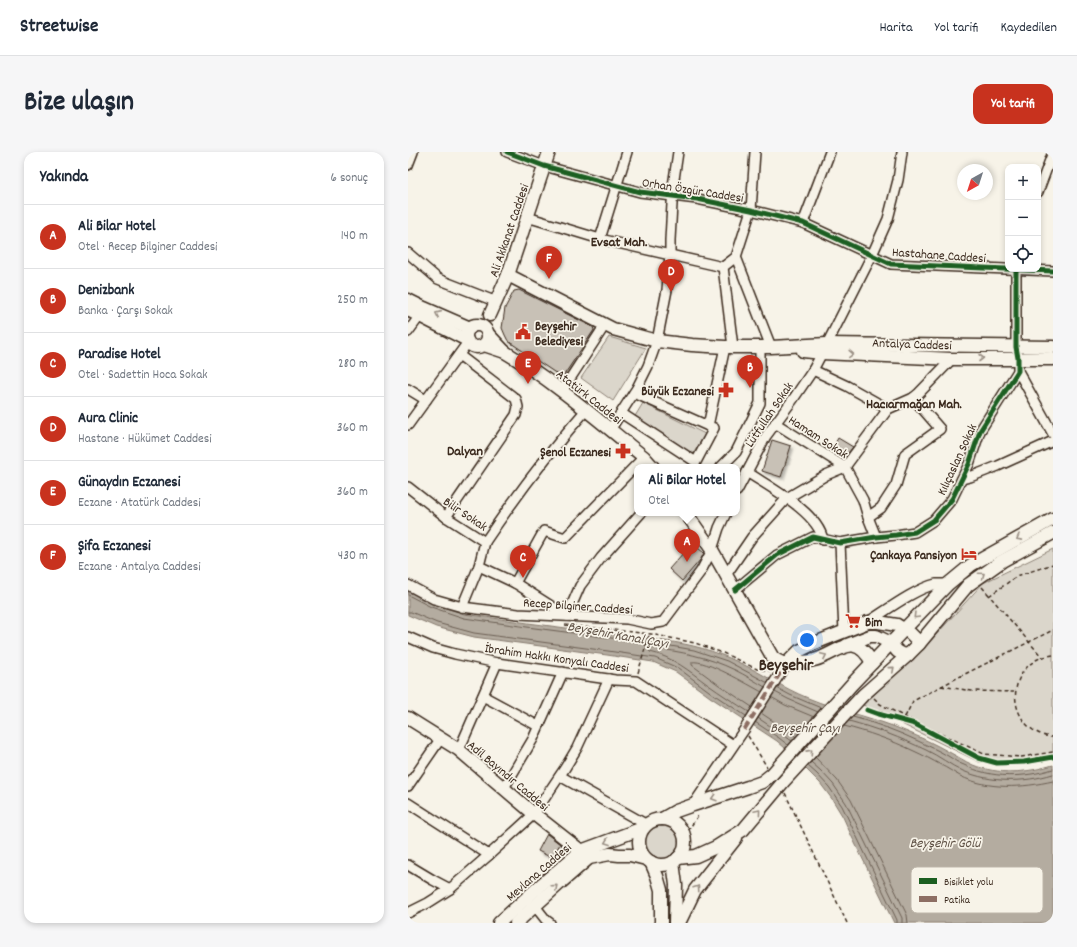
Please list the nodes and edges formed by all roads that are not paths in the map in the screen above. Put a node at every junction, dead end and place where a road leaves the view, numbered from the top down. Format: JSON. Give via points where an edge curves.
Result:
{"nodes":[{"id":1,"x":413,"y":152,"type":"edge"},
{"id":2,"x":507,"y":152,"type":"edge"},
{"id":3,"x":549,"y":152,"type":"edge"},
{"id":4,"x":627,"y":152,"type":"edge"},
{"id":5,"x":678,"y":152,"type":"edge"},
{"id":6,"x":755,"y":152,"type":"edge"},
{"id":7,"x":830,"y":152,"type":"edge"},
{"id":8,"x":902,"y":152,"type":"edge"},
{"id":9,"x":1053,"y":152,"type":"edge"},
{"id":10,"x":408,"y":166,"type":"edge"},
{"id":11,"x":544,"y":166,"type":"junction"},
{"id":12,"x":1041,"y":184,"type":"edge"},
{"id":13,"x":616,"y":186,"type":"junction"},
{"id":14,"x":672,"y":196,"type":"junction"},
{"id":15,"x":751,"y":210,"type":"junction"},
{"id":16,"x":527,"y":217,"type":"junction"},
{"id":17,"x":803,"y":223,"type":"junction"},
{"id":18,"x":600,"y":239,"type":"junction"},
{"id":19,"x":408,"y":253,"type":"edge"},
{"id":20,"x":670,"y":255,"type":"junction"},
{"id":21,"x":872,"y":255,"type":"junction"},
{"id":22,"x":736,"y":258,"type":"junction"},
{"id":23,"x":723,"y":267,"type":"junction"},
{"id":24,"x":1005,"y":269,"type":"edge"},
{"id":25,"x":1041,"y":270,"type":"edge"},
{"id":26,"x":1053,"y":271,"type":"edge"},
{"id":27,"x":1016,"y":272,"type":"edge"},
{"id":28,"x":508,"y":276,"type":"junction"},
{"id":29,"x":408,"y":300,"type":"edge"},
{"id":30,"x":497,"y":302,"type":"junction"},
{"id":31,"x":408,"y":310,"type":"edge"},
{"id":32,"x":420,"y":316,"type":"junction"},
{"id":33,"x":605,"y":325,"type":"junction"},
{"id":34,"x":408,"y":332,"type":"edge"},
{"id":35,"x":478,"y":335,"type":"junction"},
{"id":36,"x":657,"y":341,"type":"junction"},
{"id":37,"x":729,"y":347,"type":"junction"},
{"id":38,"x":765,"y":347,"type":"junction"},
{"id":39,"x":1053,"y":347,"type":"edge"},
{"id":40,"x":824,"y":349,"type":"junction"},
{"id":41,"x":1017,"y":353,"type":"junction"},
{"id":42,"x":459,"y":355,"type":"junction"},
{"id":43,"x":952,"y":358,"type":"junction"},
{"id":44,"x":1053,"y":359,"type":"edge"},
{"id":45,"x":813,"y":370,"type":"junction"},
{"id":46,"x":1018,"y":371,"type":"junction"},
{"id":47,"x":408,"y":389,"type":"edge"},
{"id":48,"x":562,"y":391,"type":"junction"},
{"id":49,"x":634,"y":393,"type":"junction"},
{"id":50,"x":913,"y":398,"type":"junction"},
{"id":51,"x":426,"y":400,"type":"junction"},
{"id":52,"x":888,"y":409,"type":"junction"},
{"id":53,"x":586,"y":410,"type":"junction"},
{"id":54,"x":621,"y":413,"type":"junction"},
{"id":55,"x":775,"y":424,"type":"junction"},
{"id":56,"x":408,"y":425,"type":"edge"},
{"id":57,"x":708,"y":426,"type":"junction"},
{"id":58,"x":610,"y":430,"type":"junction"},
{"id":59,"x":1053,"y":434,"type":"edge"},
{"id":60,"x":1053,"y":442,"type":"edge"},
{"id":61,"x":644,"y":457,"type":"junction"},
{"id":62,"x":637,"y":464,"type":"edge"},
{"id":63,"x":650,"y":464,"type":"edge"},
{"id":64,"x":725,"y":464,"type":"edge"},
{"id":65,"x":634,"y":467,"type":"edge"},
{"id":66,"x":845,"y":467,"type":"junction"},
{"id":67,"x":747,"y":472,"type":"junction"},
{"id":68,"x":962,"y":479,"type":"junction"},
{"id":69,"x":740,"y":485,"type":"edge"},
{"id":70,"x":408,"y":487,"type":"edge"},
{"id":71,"x":787,"y":498,"type":"junction"},
{"id":72,"x":638,"y":516,"type":"edge"},
{"id":73,"x":688,"y":516,"type":"edge"},
{"id":74,"x":725,"y":516,"type":"edge"},
{"id":75,"x":868,"y":516,"type":"junction"},
{"id":76,"x":446,"y":517,"type":"junction"},
{"id":77,"x":1053,"y":519,"type":"edge"},
{"id":78,"x":1053,"y":533,"type":"edge"},
{"id":79,"x":876,"y":537,"type":"junction"},
{"id":80,"x":823,"y":540,"type":"junction"},
{"id":81,"x":485,"y":542,"type":"junction"},
{"id":82,"x":840,"y":543,"type":"junction"},
{"id":83,"x":712,"y":550,"type":"junction"},
{"id":84,"x":479,"y":566,"type":"junction"},
{"id":85,"x":726,"y":575,"type":"junction"},
{"id":86,"x":515,"y":583,"type":"junction"},
{"id":87,"x":948,"y":584,"type":"junction"},
{"id":88,"x":408,"y":585,"type":"edge"},
{"id":89,"x":735,"y":590,"type":"junction"},
{"id":90,"x":462,"y":607,"type":"junction"},
{"id":91,"x":567,"y":616,"type":"junction"},
{"id":92,"x":868,"y":622,"type":"junction"},
{"id":93,"x":904,"y":629,"type":"junction"},
{"id":94,"x":844,"y":632,"type":"junction"},
{"id":95,"x":408,"y":637,"type":"edge"},
{"id":96,"x":891,"y":642,"type":"junction"},
{"id":97,"x":919,"y":644,"type":"junction"},
{"id":98,"x":847,"y":645,"type":"junction"},
{"id":99,"x":908,"y":655,"type":"junction"},
{"id":100,"x":497,"y":662,"type":"junction"},
{"id":101,"x":872,"y":663,"type":"junction"},
{"id":102,"x":782,"y":671,"type":"junction"},
{"id":103,"x":562,"y":672,"type":"junction"},
{"id":104,"x":608,"y":679,"type":"junction"},
{"id":105,"x":483,"y":696,"type":"junction"},
{"id":106,"x":408,"y":718,"type":"edge"},
{"id":107,"x":538,"y":726,"type":"junction"},
{"id":108,"x":441,"y":738,"type":"junction"},
{"id":109,"x":733,"y":745,"type":"junction"},
{"id":110,"x":459,"y":750,"type":"junction"},
{"id":111,"x":560,"y":776,"type":"junction"},
{"id":112,"x":408,"y":786,"type":"edge"},
{"id":113,"x":504,"y":788,"type":"junction"},
{"id":114,"x":408,"y":803,"type":"edge"},
{"id":115,"x":697,"y":808,"type":"junction"},
{"id":116,"x":534,"y":814,"type":"junction"},
{"id":117,"x":662,"y":819,"type":"junction"},
{"id":118,"x":645,"y":827,"type":"junction"},
{"id":119,"x":743,"y":830,"type":"junction"},
{"id":120,"x":489,"y":855,"type":"junction"},
{"id":121,"x":585,"y":855,"type":"junction"},
{"id":122,"x":676,"y":860,"type":"junction"},
{"id":123,"x":649,"y":861,"type":"junction"},
{"id":124,"x":408,"y":865,"type":"edge"},
{"id":125,"x":450,"y":889,"type":"junction"},
{"id":126,"x":535,"y":906,"type":"junction"},
{"id":127,"x":408,"y":912,"type":"edge"},
{"id":128,"x":547,"y":922,"type":"edge"},
{"id":129,"x":499,"y":923,"type":"edge"},
{"id":130,"x":516,"y":923,"type":"edge"},
{"id":131,"x":661,"y":923,"type":"edge"},
{"id":132,"x":675,"y":923,"type":"edge"},
{"id":133,"x":679,"y":923,"type":"edge"}],
"edges":[{"from":1,"to":10,"type":"street"},
{"from":2,"to":11,"type":"street","name":"Orhan Özgür Caddesi"},
{"from":3,"to":11,"type":"main road","name":"Ali Akkanat Caddesi"},
{"from":4,"to":13,"type":"street"},
{"from":5,"to":14,"type":"street"},
{"from":6,"to":15,"type":"street"},
{"from":7,"to":17,"type":"street"},
{"from":8,"to":21,"type":"street","name":"Lütfullah Sokak","via":[[888,219]]},
{"from":9,"to":12,"type":"street"},
{"from":11,"to":13,"type":"street","name":"Orhan Özgür Caddesi"},
{"from":11,"to":16,"type":"main road","name":"Ali Akkanat Caddesi"},
{"from":13,"to":14,"type":"street","name":"Orhan Özgür Caddesi"},
{"from":13,"to":18,"type":"street"},
{"from":14,"to":15,"type":"street","name":"Orhan Özgür Caddesi"},
{"from":14,"to":20,"type":"street"},
{"from":15,"to":17,"type":"street","name":"Orhan Özgür Caddesi"},
{"from":15,"to":22,"type":"street"},
{"from":16,"to":18,"type":"street"},
{"from":16,"to":28,"type":"main road","name":"Ali Akkanat Caddesi"},
{"from":17,"to":21,"type":"street","name":"Orhan Özgür Caddesi"},
{"from":18,"to":20,"type":"street"},
{"from":19,"to":30,"type":"street","via":[[438,279]]},
{"from":20,"to":23,"type":"street"},
{"from":20,"to":36,"type":"street","via":[[668,290]]},
{"from":21,"to":24,"type":"street","name":"Hastahane Caddesi","via":[[891,264]]},
{"from":21,"to":40,"type":"street","name":"Lütfullah Sokak"},
{"from":22,"to":23,"type":"street"},
{"from":22,"to":38,"type":"street"},
{"from":23,"to":37,"type":"street"},
{"from":25,"to":26,"type":"street","name":"Hastahane Caddesi"},
{"from":27,"to":41,"type":"street"},
{"from":28,"to":30,"type":"main road","name":"Ali Akkanat Caddesi"},
{"from":28,"to":33,"type":"main road","name":"Antalya Caddesi"},
{"from":35,"to":29,"type":"main road","one_way":true},
{"from":30,"to":35,"type":"main road","name":"Ali Akkanat Caddesi"},
{"from":31,"to":32,"type":"main road"},
{"from":32,"to":34,"type":"street"},
{"from":32,"to":35,"type":"main road"},
{"from":33,"to":36,"type":"main road","name":"Antalya Caddesi"},
{"from":33,"to":48,"type":"street"},
{"from":35,"to":42,"type":"street"},
{"from":35,"to":48,"type":"main road","name":"Atatürk Caddesi"},
{"from":36,"to":37,"type":"main road","name":"Antalya Caddesi"},
{"from":36,"to":49,"type":"street"},
{"from":37,"to":38,"type":"main road","name":"Antalya Caddesi"},
{"from":37,"to":57,"type":"street"},
{"from":38,"to":40,"type":"main road","name":"Antalya Caddesi"},
{"from":38,"to":64,"type":"street","via":[[760,403],[736,452]]},
{"from":39,"to":41,"type":"main road","name":"Antalya Caddesi"},
{"from":40,"to":41,"type":"main road","name":"Antalya Caddesi"},
{"from":40,"to":43,"type":"main road","name":"Antalya Caddesi","one_way":true},
{"from":40,"to":45,"type":"street","name":"Lütfullah Sokak"},
{"from":43,"to":41,"type":"main road","name":"Antalya Caddesi","one_way":true},
{"from":41,"to":44,"type":"main road","name":"Antalya Caddesi"},
{"from":41,"to":46,"type":"street"},
{"from":42,"to":51,"type":"street"},
{"from":42,"to":76,"type":"street","via":[[516,399],[518,407],[516,415]]},
{"from":43,"to":50,"type":"street"},
{"from":45,"to":52,"type":"street"},
{"from":45,"to":55,"type":"street","name":"Lütfullah Sokak"},
{"from":46,"to":59,"type":"street"},
{"from":46,"to":68,"type":"street","name":"Kılıçaslan Sokak","via":[[980,431]]},
{"from":47,"to":51,"type":"street"},
{"from":48,"to":53,"type":"main road","name":"Atatürk Caddesi"},
{"from":49,"to":54,"type":"street"},
{"from":49,"to":57,"type":"street"},
{"from":50,"to":52,"type":"street"},
{"from":50,"to":75,"type":"street","via":[[940,429],[906,454],[896,485],[880,508]]},
{"from":51,"to":56,"type":"street"},
{"from":52,"to":66,"type":"street"},
{"from":53,"to":58,"type":"main road","name":"Atatürk Caddesi"},
{"from":53,"to":81,"type":"street","via":[[524,487]]},
{"from":54,"to":57,"type":"street","via":[[696,462],[714,428]]},
{"from":54,"to":58,"type":"street"},
{"from":55,"to":66,"type":"street","name":"Hamam Sokak"},
{"from":55,"to":67,"type":"street","name":"Lütfullah Sokak"},
{"from":58,"to":61,"type":"main road","name":"Atatürk Caddesi"},
{"from":60,"to":68,"type":"street"},
{"from":61,"to":62,"type":"street"},
{"from":61,"to":63,"type":"main road","name":"Atatürk Caddesi"},
{"from":65,"to":86,"type":"street","via":[[565,538],[544,530]]},
{"from":66,"to":71,"type":"street"},
{"from":66,"to":75,"type":"street","name":"Hamam Sokak","via":[[863,500]]},
{"from":67,"to":69,"type":"street","name":"Lütfullah Sokak"},
{"from":67,"to":71,"type":"street"},
{"from":68,"to":79,"type":"street","name":"Kılıçaslan Sokak","via":[[952,499],[934,520],[915,532]]},
{"from":70,"to":76,"type":"street","name":"Bilir Sokak"},
{"from":71,"to":80,"type":"street","via":[[814,521]]},
{"from":71,"to":85,"type":"street","via":[[752,537]]},
{"from":72,"to":91,"type":"street","via":[[580,586]]},
{"from":73,"to":83,"type":"main road"},
{"from":74,"to":83,"type":"street"},
{"from":75,"to":79,"type":"street","name":"Hamam Sokak"},
{"from":76,"to":81,"type":"street","name":"Bilir Sokak"},
{"from":77,"to":87,"type":"main road","one_way":true,"via":[[971,565]]},
{"from":97,"to":78,"type":"main road","one_way":true,"via":[[968,585],[1002,561]]},
{"from":79,"to":82,"type":"street","name":"Kılıçaslan Sokak"},
{"from":80,"to":82,"type":"street","name":"Kılıçaslan Sokak"},
{"from":80,"to":89,"type":"street","name":"Kılıçaslan Sokak","via":[[813,537],[777,555]]},
{"from":81,"to":84,"type":"street","name":"Bilir Sokak"},
{"from":82,"to":94,"type":"street"},
{"from":83,"to":85,"type":"main road"},
{"from":83,"to":91,"type":"street","name":"Recep Bilginer Caddesi","via":[[701,570],[663,622],[650,624],[627,619]]},
{"from":84,"to":86,"type":"street"},
{"from":84,"to":90,"type":"street","name":"Bilir Sokak"},
{"from":85,"to":89,"type":"main road"},
{"from":86,"to":91,"type":"street"},
{"from":87,"to":92,"type":"street","via":[[927,587]]},
{"from":87,"to":93,"type":"main road","one_way":true},
{"from":88,"to":90,"type":"street","name":"Recep Bilginer Caddesi","via":[[434,598]]},
{"from":89,"to":102,"type":"main road"},
{"from":90,"to":91,"type":"street","name":"Recep Bilginer Caddesi","via":[[518,614]]},
{"from":92,"to":93,"type":"main road","via":[[888,623]]},
{"from":92,"to":94,"type":"main road"},
{"from":93,"to":96,"type":"main road"},
{"from":93,"to":97,"type":"main road","via":[[913,635]]},
{"from":94,"to":102,"type":"main road","via":[[799,651]]},
{"from":95,"to":100,"type":"street","name":"İbrahim Hakkı Konyalı Caddesi","via":[[433,648]]},
{"from":96,"to":98,"type":"main road","via":[[870,636]]},
{"from":96,"to":99,"type":"main road","via":[[897,651]]},
{"from":96,"to":101,"type":"main road"},
{"from":97,"to":99,"type":"main road"},
{"from":98,"to":101,"type":"main road","via":[[864,651]]},
{"from":102,"to":98,"type":"main road","one_way":true,"via":[[815,660]]},
{"from":119,"to":99,"type":"main road","one_way":true,"via":[[782,783],[865,693]]},
{"from":100,"to":103,"type":"street","name":"İbrahim Hakkı Konyalı Caddesi"},
{"from":100,"to":105,"type":"street"},
{"from":101,"to":115,"type":"main road","one_way":true,"via":[[773,773],[762,782]]},
{"from":102,"to":109,"type":"street"},
{"from":103,"to":104,"type":"street","name":"İbrahim Hakkı Konyalı Caddesi"},
{"from":103,"to":107,"type":"street"},
{"from":104,"to":109,"type":"street","name":"İbrahim Hakkı Konyalı Caddesi","via":[[636,680]]},
{"from":104,"to":111,"type":"street","via":[[577,748]]},
{"from":105,"to":107,"type":"street"},
{"from":105,"to":110,"type":"street"},
{"from":106,"to":108,"type":"main road","name":"Adil Bayındır Caddesi"},
{"from":107,"to":113,"type":"street"},
{"from":108,"to":110,"type":"main road","name":"Adil Bayındır Caddesi"},
{"from":108,"to":112,"type":"street"},
{"from":109,"to":115,"type":"street"},
{"from":110,"to":113,"type":"main road","name":"Adil Bayındır Caddesi"},
{"from":111,"to":116,"type":"street"},
{"from":111,"to":118,"type":"street"},
{"from":113,"to":116,"type":"main road","name":"Adil Bayındır Caddesi"},
{"from":114,"to":120,"type":"street"},
{"from":115,"to":117,"type":"main road","via":[[676,812]]},
{"from":116,"to":120,"type":"street"},
{"from":116,"to":121,"type":"main road","name":"Adil Bayındır Caddesi"},
{"from":117,"to":118,"type":"main road","via":[[655,820]]},
{"from":117,"to":122,"type":"main road","via":[[676,824],[684,837],[682,852]]},
{"from":118,"to":121,"type":"main road","name":"Mevlana Caddesi","one_way":true},
{"from":118,"to":123,"type":"main road","via":[[639,841],[642,854]]},
{"from":119,"to":122,"type":"main road","via":[[696,856]]},
{"from":133,"to":119,"type":"main road","one_way":true,"via":[[695,890]]},
{"from":120,"to":125,"type":"street"},
{"from":121,"to":123,"type":"main road","name":"Mevlana Caddesi","via":[[630,855]]},
{"from":126,"to":121,"type":"main road","name":"Mevlana Caddesi","one_way":true},
{"from":121,"to":129,"type":"main road","name":"Mevlana Caddesi","via":[[543,883]]},
{"from":122,"to":123,"type":"main road","via":[[662,865]]},
{"from":122,"to":132,"type":"main road"},
{"from":123,"to":131,"type":"main road","via":[[661,890]]},
{"from":124,"to":125,"type":"street"},
{"from":125,"to":127,"type":"street"},
{"from":126,"to":128,"type":"street"},
{"from":126,"to":130,"type":"main road","name":"Mevlana Caddesi"}]}
